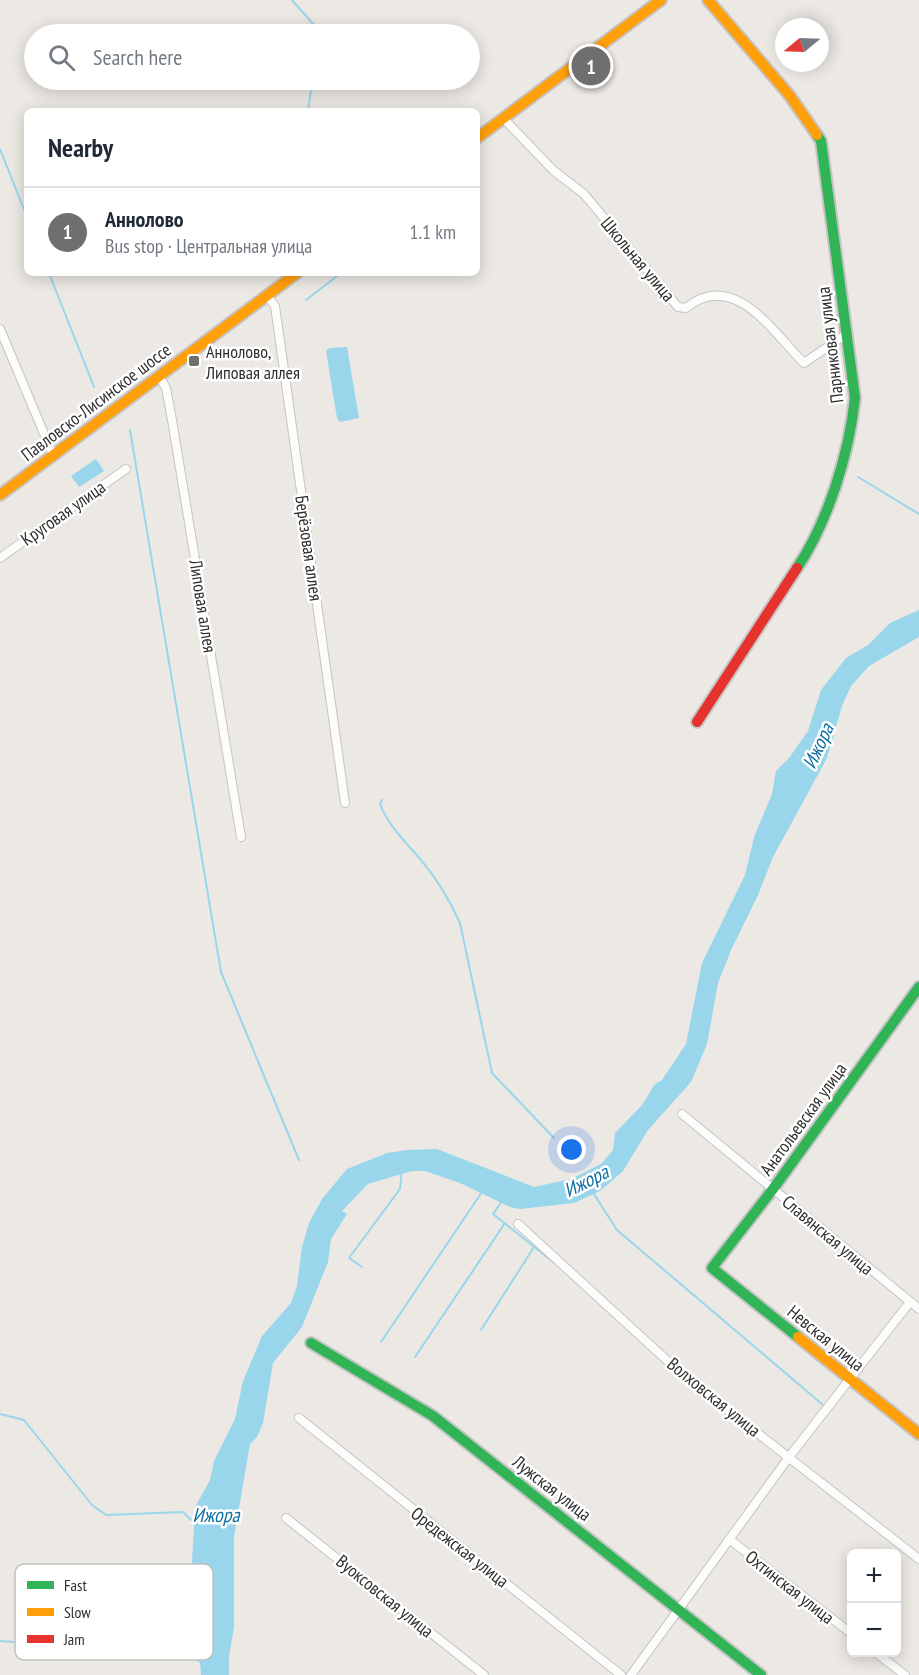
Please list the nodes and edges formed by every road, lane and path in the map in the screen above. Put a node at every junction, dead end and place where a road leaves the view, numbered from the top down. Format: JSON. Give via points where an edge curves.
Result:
{"nodes":[{"id":1,"x":661,"y":0,"type":"edge"},
{"id":2,"x":708,"y":0,"type":"edge"},
{"id":3,"x":503,"y":118,"type":"junction"},
{"id":4,"x":480,"y":136,"type":"edge"},
{"id":5,"x":293,"y":276,"type":"edge"},
{"id":6,"x":267,"y":296,"type":"junction"},
{"id":7,"x":0,"y":329,"type":"edge"},
{"id":8,"x":845,"y":335,"type":"junction"},
{"id":9,"x":159,"y":376,"type":"junction"},
{"id":10,"x":53,"y":455,"type":"junction"},
{"id":11,"x":126,"y":470,"type":"dead end"},
{"id":12,"x":0,"y":495,"type":"edge"},
{"id":13,"x":0,"y":558,"type":"edge"},
{"id":14,"x":697,"y":722,"type":"dead end"},
{"id":15,"x":345,"y":803,"type":"dead end"},
{"id":16,"x":242,"y":837,"type":"dead end"},
{"id":17,"x":919,"y":987,"type":"edge"},
{"id":18,"x":682,"y":1114,"type":"dead end"},
{"id":19,"x":773,"y":1189,"type":"junction"},
{"id":20,"x":518,"y":1224,"type":"dead end"},
{"id":21,"x":712,"y":1268,"type":"joint"},
{"id":22,"x":910,"y":1302,"type":"junction"},
{"id":23,"x":919,"y":1309,"type":"edge"},
{"id":24,"x":311,"y":1343,"type":"dead end"},
{"id":25,"x":850,"y":1378,"type":"junction"},
{"id":26,"x":299,"y":1418,"type":"dead end"},
{"id":27,"x":919,"y":1434,"type":"edge"},
{"id":28,"x":789,"y":1457,"type":"junction"},
{"id":29,"x":286,"y":1518,"type":"dead end"},
{"id":30,"x":729,"y":1539,"type":"junction"},
{"id":31,"x":919,"y":1559,"type":"edge"},
{"id":32,"x":677,"y":1609,"type":"junction"},
{"id":33,"x":847,"y":1630,"type":"edge"},
{"id":34,"x":880,"y":1657,"type":"edge"},
{"id":35,"x":484,"y":1675,"type":"edge"},
{"id":36,"x":621,"y":1675,"type":"edge"},
{"id":37,"x":631,"y":1675,"type":"edge"},
{"id":38,"x":761,"y":1675,"type":"edge"},
{"id":39,"x":904,"y":1675,"type":"edge"}],
"edges":[{"from":1,"to":3,"type":"street"},
{"from":2,"to":8,"type":"street","name":"Парниковая улица","via":[[790,96],[821,141]]},
{"from":3,"to":4,"type":"street"},
{"from":3,"to":8,"type":"street","name":"Школьная улица","via":[[554,171],[584,194],[678,307],[686,308],[708,297],[737,300],[769,323],[804,363]]},
{"from":5,"to":6,"type":"street","name":"Павловско-Лисинское шоссе"},
{"from":6,"to":9,"type":"street","name":"Павловско-Лисинское шоссе"},
{"from":6,"to":15,"type":"street","name":"Берёзовая аллея","via":[[275,306]]},
{"from":7,"to":10,"type":"street"},
{"from":8,"to":14,"type":"street","name":"Парниковая улица","via":[[854,412],[841,465],[814,543]]},
{"from":9,"to":10,"type":"street","name":"Павловско-Лисинское шоссе"},
{"from":9,"to":16,"type":"street","name":"Липовая аллея","via":[[166,388],[172,420]]},
{"from":10,"to":12,"type":"street","name":"Павловско-Лисинское шоссе"},
{"from":11,"to":13,"type":"street","name":"Круговая улица"},
{"from":17,"to":19,"type":"street","name":"Анатольевская улица"},
{"from":18,"to":19,"type":"street","name":"Славянская улица"},
{"from":19,"to":21,"type":"street","name":"Анатольевская улица"},
{"from":19,"to":22,"type":"street","name":"Славянская улица"},
{"from":20,"to":28,"type":"street","name":"Волховская улица","via":[[683,1374]]},
{"from":21,"to":25,"type":"street","name":"Невская улица"},
{"from":22,"to":23,"type":"street","name":"Славянская улица"},
{"from":22,"to":25,"type":"street"},
{"from":24,"to":32,"type":"street","name":"Лужская улица","via":[[433,1416]]},
{"from":25,"to":27,"type":"street","name":"Невская улица"},
{"from":25,"to":28,"type":"street"},
{"from":26,"to":36,"type":"street","name":"Оредежская улица"},
{"from":28,"to":30,"type":"street"},
{"from":28,"to":31,"type":"street","name":"Волховская улица"},
{"from":29,"to":35,"type":"street","name":"Вуоксовская улица"},
{"from":30,"to":32,"type":"street"},
{"from":30,"to":33,"type":"street","name":"Охтинская улица"},
{"from":32,"to":37,"type":"street"},
{"from":32,"to":38,"type":"street","name":"Лужская улица"},
{"from":34,"to":39,"type":"street"}]}
